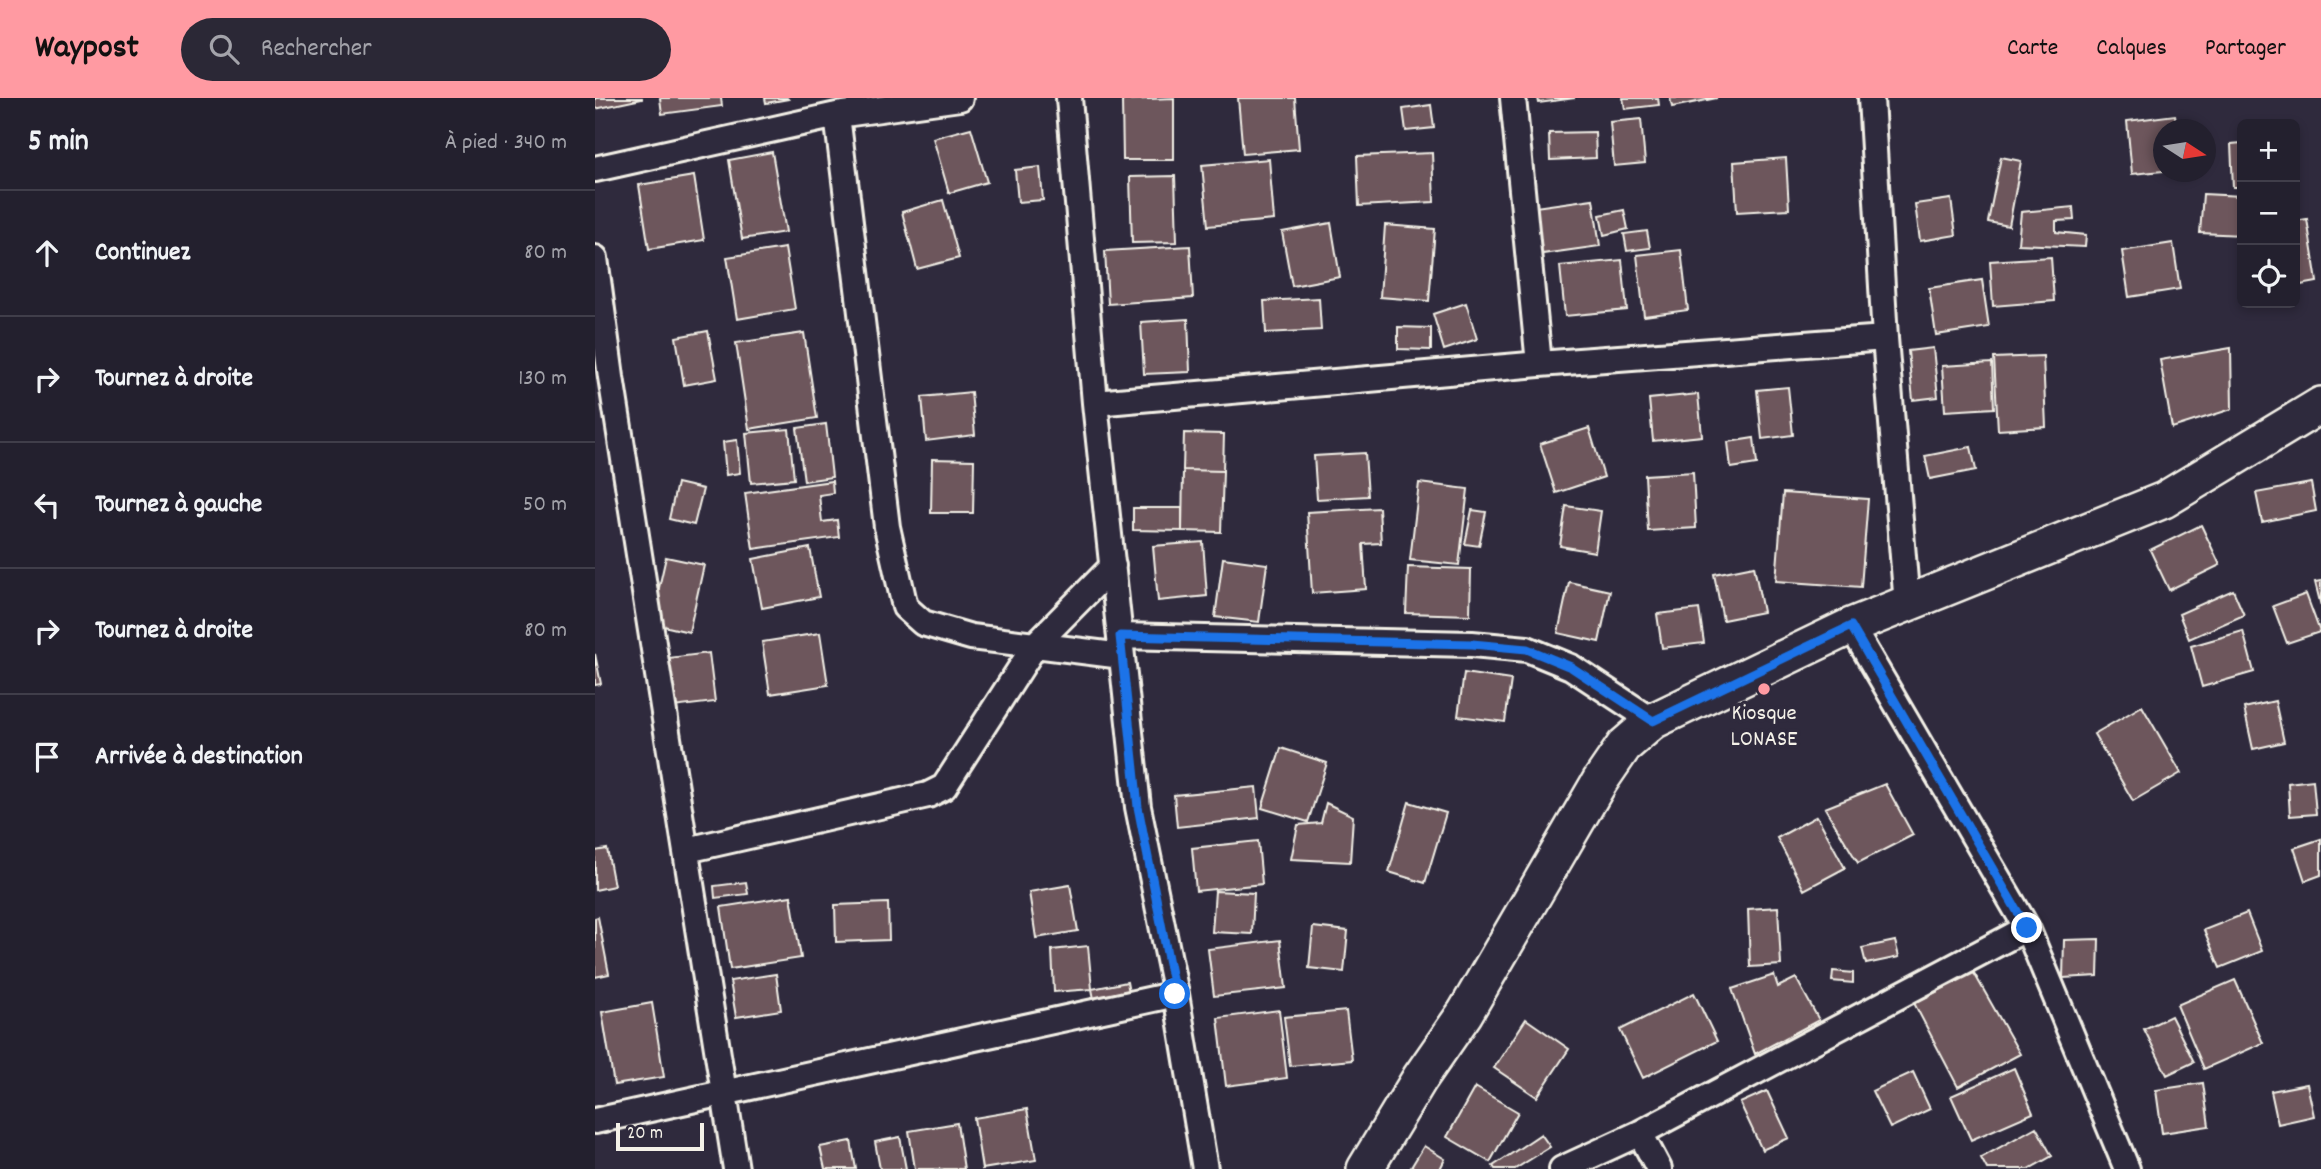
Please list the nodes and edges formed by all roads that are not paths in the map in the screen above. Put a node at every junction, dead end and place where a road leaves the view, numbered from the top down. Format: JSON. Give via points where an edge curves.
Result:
{"nodes":[{"id":1,"x":960,"y":98,"type":"edge"},
{"id":2,"x":1069,"y":98,"type":"edge"},
{"id":3,"x":1513,"y":98,"type":"edge"},
{"id":4,"x":1871,"y":98,"type":"edge"},
{"id":5,"x":837,"y":115,"type":"junction"},
{"id":6,"x":595,"y":169,"type":"edge"},
{"id":7,"x":595,"y":257,"type":"edge"},
{"id":8,"x":1885,"y":338,"type":"junction"},
{"id":9,"x":1539,"y":364,"type":"junction"},
{"id":10,"x":603,"y":379,"type":"edge"},
{"id":11,"x":1095,"y":403,"type":"junction"},
{"id":12,"x":2321,"y":405,"type":"edge"},
{"id":13,"x":1113,"y":566,"type":"junction"},
{"id":14,"x":1907,"y":604,"type":"junction"},
{"id":15,"x":1851,"y":626,"type":"junction"},
{"id":16,"x":1036,"y":644,"type":"junction"},
{"id":17,"x":1121,"y":646,"type":"junction"},
{"id":18,"x":1653,"y":721,"type":"junction"},
{"id":19,"x":687,"y":850,"type":"junction"},
{"id":20,"x":2027,"y":928,"type":"junction"},
{"id":21,"x":1175,"y":994,"type":"junction"},
{"id":22,"x":724,"y":1093,"type":"junction"},
{"id":23,"x":595,"y":1121,"type":"edge"},
{"id":24,"x":1640,"y":1133,"type":"junction"},
{"id":25,"x":736,"y":1169,"type":"edge"},
{"id":26,"x":1205,"y":1169,"type":"edge"},
{"id":27,"x":1365,"y":1169,"type":"edge"},
{"id":28,"x":1562,"y":1169,"type":"edge"},
{"id":29,"x":1658,"y":1169,"type":"edge"},
{"id":30,"x":2127,"y":1169,"type":"edge"}],
"edges":[{"from":1,"to":5,"type":"street"},
{"from":2,"to":11,"type":"street"},
{"from":3,"to":9,"type":"street"},
{"from":4,"to":8,"type":"street"},
{"from":5,"to":6,"type":"street"},
{"from":5,"to":16,"type":"street","via":[[887,527],[905,607],[935,627],[971,637]]},
{"from":7,"to":10,"type":"street"},
{"from":8,"to":9,"type":"street"},
{"from":8,"to":14,"type":"street"},
{"from":9,"to":11,"type":"street"},
{"from":10,"to":19,"type":"street"},
{"from":11,"to":13,"type":"street"},
{"from":12,"to":14,"type":"street","via":[[2164,500]]},
{"from":13,"to":16,"type":"street"},
{"from":13,"to":17,"type":"street"},
{"from":14,"to":15,"type":"street"},
{"from":15,"to":18,"type":"street"},
{"from":15,"to":20,"type":"street"},
{"from":16,"to":17,"type":"street"},
{"from":16,"to":19,"type":"street","via":[[944,787],[928,795]]},
{"from":17,"to":18,"type":"street","via":[[1472,644],[1527,649],[1571,667]]},
{"from":17,"to":21,"type":"street","via":[[1138,807]]},
{"from":18,"to":27,"type":"street","via":[[1624,746],[1600,781],[1465,1013]]},
{"from":19,"to":22,"type":"street"},
{"from":20,"to":24,"type":"street"},
{"from":20,"to":30,"type":"street"},
{"from":21,"to":22,"type":"street"},
{"from":21,"to":26,"type":"street"},
{"from":22,"to":23,"type":"street"},
{"from":22,"to":25,"type":"street"},
{"from":24,"to":28,"type":"street"},
{"from":24,"to":29,"type":"street"}]}
